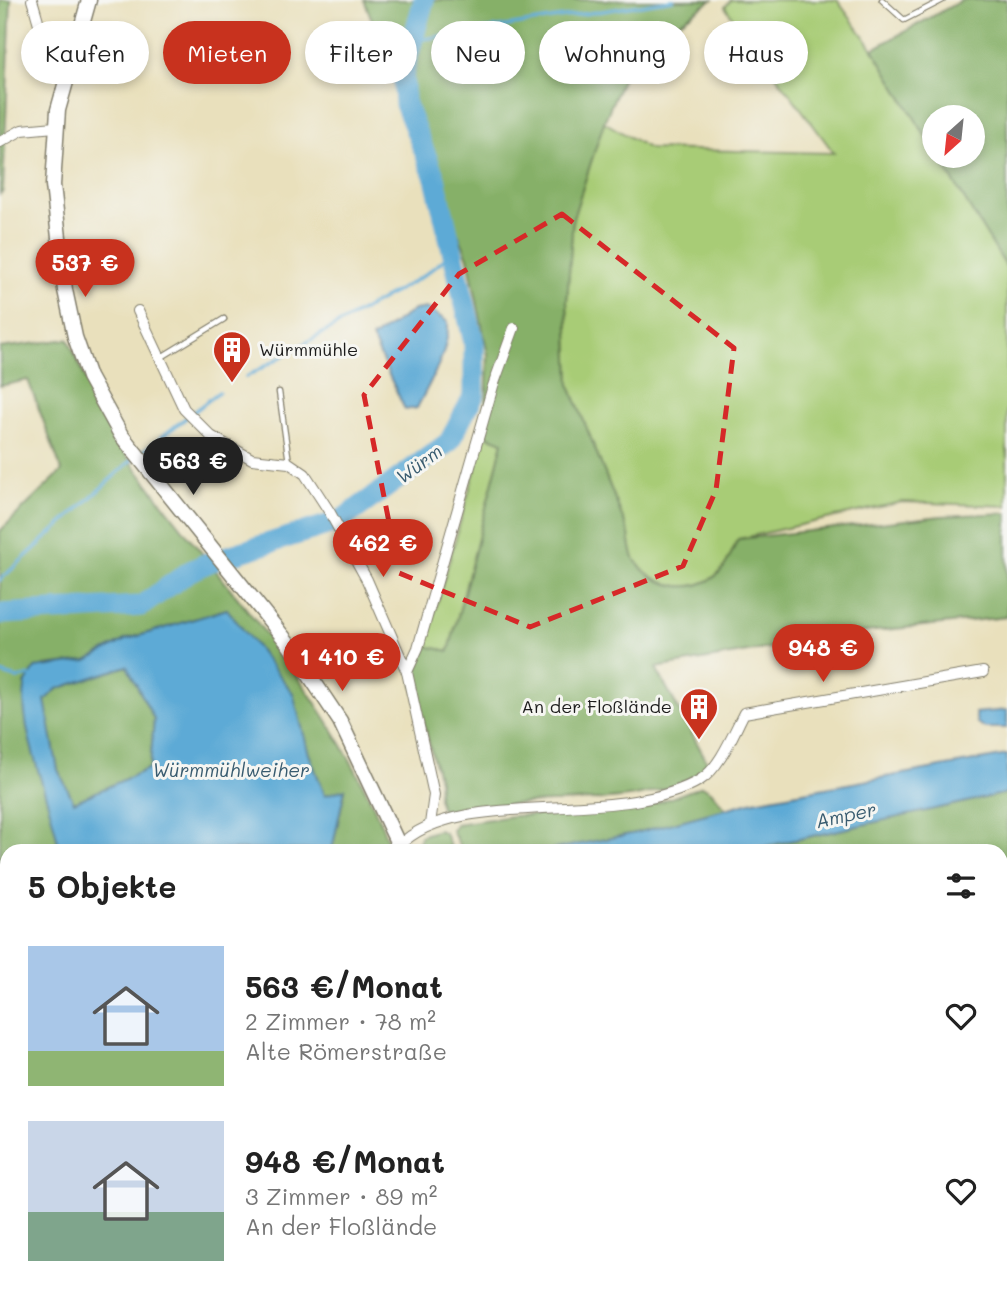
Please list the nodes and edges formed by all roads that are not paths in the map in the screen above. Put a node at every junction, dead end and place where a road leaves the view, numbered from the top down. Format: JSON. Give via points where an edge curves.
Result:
{"nodes":[{"id":1,"x":32,"y":0,"type":"edge"},
{"id":2,"x":89,"y":0,"type":"edge"},
{"id":3,"x":882,"y":0,"type":"edge"},
{"id":4,"x":943,"y":0,"type":"edge"},
{"id":5,"x":39,"y":21,"type":"edge"},
{"id":6,"x":82,"y":21,"type":"edge"},
{"id":7,"x":64,"y":84,"type":"edge"},
{"id":8,"x":55,"y":127,"type":"junction"},
{"id":9,"x":0,"y":142,"type":"edge"},
{"id":10,"x":138,"y":311,"type":"dead end"},
{"id":11,"x":224,"y":319,"type":"dead end"},
{"id":12,"x":514,"y":328,"type":"dead end"},
{"id":13,"x":160,"y":359,"type":"junction"},
{"id":14,"x":279,"y":392,"type":"dead end"},
{"id":15,"x":289,"y":463,"type":"junction"},
{"id":16,"x":983,"y":672,"type":"dead end"},
{"id":17,"x":407,"y":673,"type":"junction"},
{"id":18,"x":430,"y":824,"type":"junction"},
{"id":19,"x":398,"y":844,"type":"edge"},
{"id":20,"x":403,"y":844,"type":"edge"}],
"edges":[{"from":1,"to":5,"type":"street"},
{"from":2,"to":6,"type":"main road"},
{"from":3,"to":4,"type":"lane","via":[[904,20]]},
{"from":7,"to":8,"type":"main road"},
{"from":8,"to":9,"type":"street","via":[[22,130]]},
{"from":8,"to":19,"type":"main road","via":[[56,222],[75,337],[107,413],[288,643],[340,721]]},
{"from":10,"to":13,"type":"street"},
{"from":11,"to":13,"type":"lane"},
{"from":12,"to":17,"type":"street"},
{"from":13,"to":15,"type":"street","via":[[184,409],[212,436],[252,459]]},
{"from":14,"to":15,"type":"lane"},
{"from":15,"to":17,"type":"street","via":[[305,474],[329,511],[367,580]]},
{"from":16,"to":18,"type":"street","via":[[744,713],[708,773],[658,796],[610,805],[511,810]]},
{"from":17,"to":18,"type":"street","via":[[434,795]]},
{"from":18,"to":20,"type":"street","via":[[412,832]]}]}
